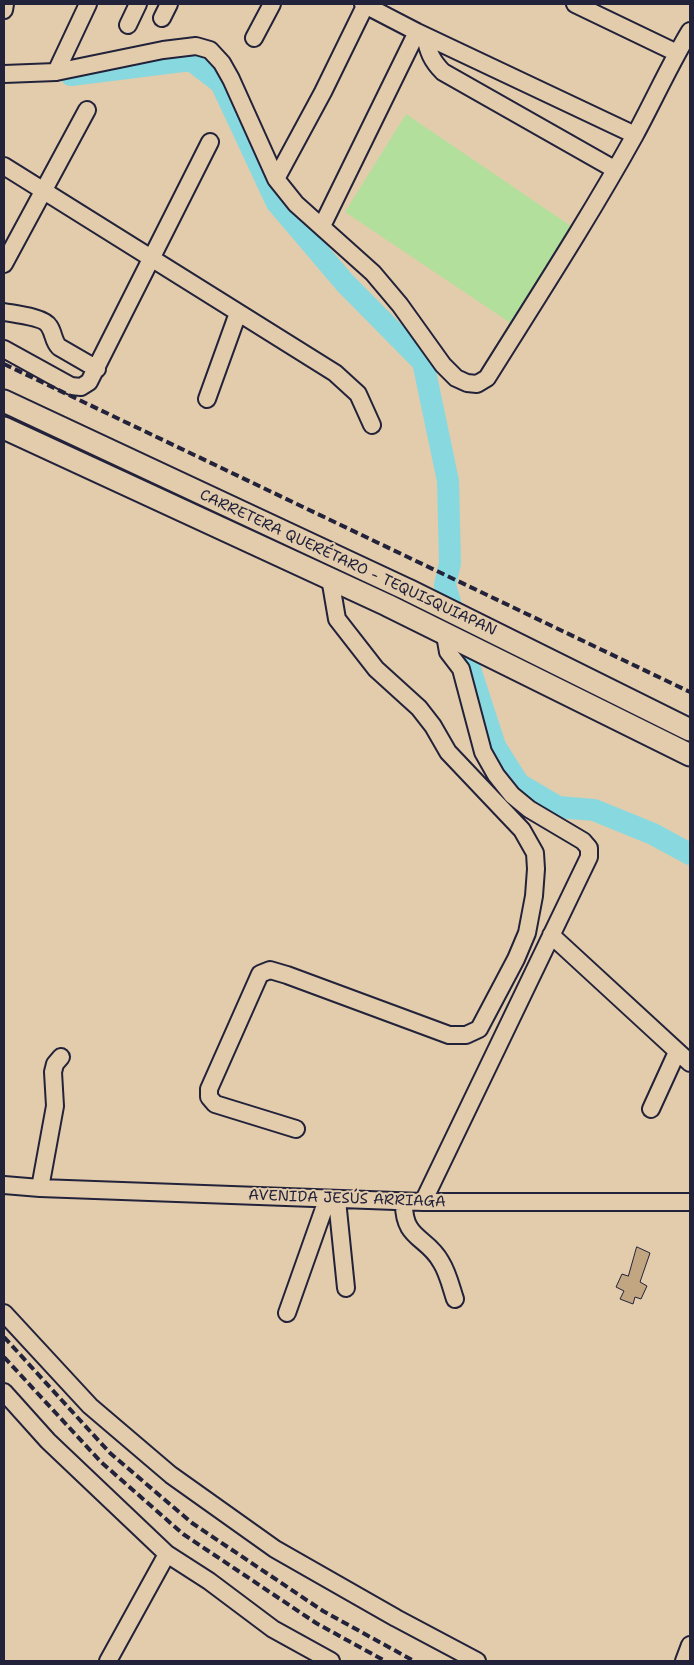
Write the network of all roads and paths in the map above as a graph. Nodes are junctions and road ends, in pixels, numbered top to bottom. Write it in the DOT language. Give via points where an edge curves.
graph roads {
  1 [pos="88,4"];
  2 [pos="138,4"];
  3 [pos="272,4"];
  4 [pos="365,4"];
  5 [pos="575,4"];
  6 [pos="128,25"];
  7 [pos="690,30"];
  8 [pos="421,34"];
  9 [pos="254,38"];
  10 [pos="677,53"];
  11 [pos="56,72"];
  12 [pos="4,74"];
  13 [pos="87,110"];
  14 [pos="635,135"];
  15 [pos="210,142"];
  16 [pos="4,166"];
  17 [pos="614,170"];
  18 [pos="276,179"];
  19 [pos="43,191"];
  20 [pos="322,226"];
  21 [pos="151,257"];
  22 [pos="4,264"];
  23 [pos="4,312"];
  24 [pos="238,314"];
  25 [pos="4,350"];
  26 [pos="97,369"];
  27 [pos="207,398"];
  28 [pos="4,401"];
  29 [pos="372,425"];
  30 [pos="4,428"];
  31 [pos="330,578"];
  32 [pos="447,636"];
  33 [pos="690,730"];
  34 [pos="690,754"];
  35 [pos="551,935"];
  36 [pos="61,1057"];
  37 [pos="684,1058"];
  38 [pos="651,1109"];
  39 [pos="296,1129"];
  40 [pos="4,1185"];
  41 [pos="40,1188"];
  42 [pos="332,1200"];
  43 [pos="404,1202"];
  44 [pos="423,1202"];
  45 [pos="690,1202"];
  46 [pos="346,1288"];
  47 [pos="455,1299"];
  48 [pos="4,1313"];
  49 [pos="286,1313"];
  50 [pos="4,1392"];
  51 [pos="168,1554"];
  52 [pos="690,1645"];
  53 [pos="108,1661"];
  54 [pos="331,1661"];
  55 [pos="477,1661"];
  56 [pos="684,1661"];
  1 -- 11 [label="street"];
  2 -- 6 [label="street"];
  3 -- 9 [label="street"];
  4 -- 8 [label="street"];
  4 -- 18 [label="street"];
  5 -- 10 [label="street"];
  7 -- 10 [label="street"];
  8 -- 14 [label="street"];
  8 -- 17 [label="street" via="434,63 443,72"];
  8 -- 20 [label="street"];
  10 -- 14 [label="street"];
  11 -- 12 [label="street"];
  11 -- 18 [label="street" via="163,50 196,46 210,50 231,79"];
  13 -- 19 [label="street"];
  14 -- 17 [label="street"];
  15 -- 21 [label="street"];
  16 -- 19 [label="street"];
  17 -- 20 [label="street" via="486,378 477,384 467,384 456,378 443,365 373,273"];
  18 -- 20 [label="street" via="296,204"];
  19 -- 21 [label="street"];
  19 -- 22 [label="street"];
  21 -- 24 [label="street"];
  21 -- 26 [label="street"];
  23 -- 26 [label="street" via="43,320 49,325 59,347"];
  24 -- 27 [label="street"];
  24 -- 29 [label="street" via="336,373 358,394"];
  25 -- 26 [label="street" via="70,386 81,387 89,382"];
  28 -- 33 [label="main road, CARRETERA QUERÉTARO - TEQUISQUIAPAN" via="499,635"];
  30 -- 31 [label="main road, CARRETERA QUERÉTARO - TEQUISQUIAPAN"];
  31 -- 32 [label="main road, CARRETERA QUERÉTARO - TEQUISQUIAPAN"];
  31 -- 39 [label="street" via="337,619 376,668 419,708 448,752 522,830 536,853 536,868 527,933 479,1028 466,1035 449,1035 287,975 270,970 260,974 209,1089 209,1097 215,1104"];
  32 -- 34 [label="main road, CARRETERA QUERÉTARO - TEQUISQUIAPAN"];
  32 -- 35 [label="street" via="448,652 461,669 483,752 496,775 529,810 583,841 589,848 589,857"];
  35 -- 37 [label="street"];
  35 -- 44 [label="street"];
  36 -- 41 [label="street" via="53,1072 55,1106"];
  37 -- 38 [label="street"];
  40 -- 41 [label="street, AVENIDA JESÚS ARRIAGA"];
  41 -- 42 [label="street, AVENIDA JESÚS ARRIAGA"];
  42 -- 43 [label="street, AVENIDA JESÚS ARRIAGA"];
  42 -- 46 [label="street"];
  42 -- 49 [label="street"];
  43 -- 44 [label="street, AVENIDA JESÚS ARRIAGA"];
  43 -- 47 [label="street" via="407,1226 442,1263"];
  44 -- 45 [label="street, AVENIDA JESÚS ARRIAGA"];
  48 -- 55 [label="street" via="90,1406 172,1475 275,1550"];
  50 -- 51 [label="street" via="48,1441"];
  51 -- 53 [label="street"];
  51 -- 54 [label="street" via="273,1629"];
  52 -- 56 [label="street"];
}
